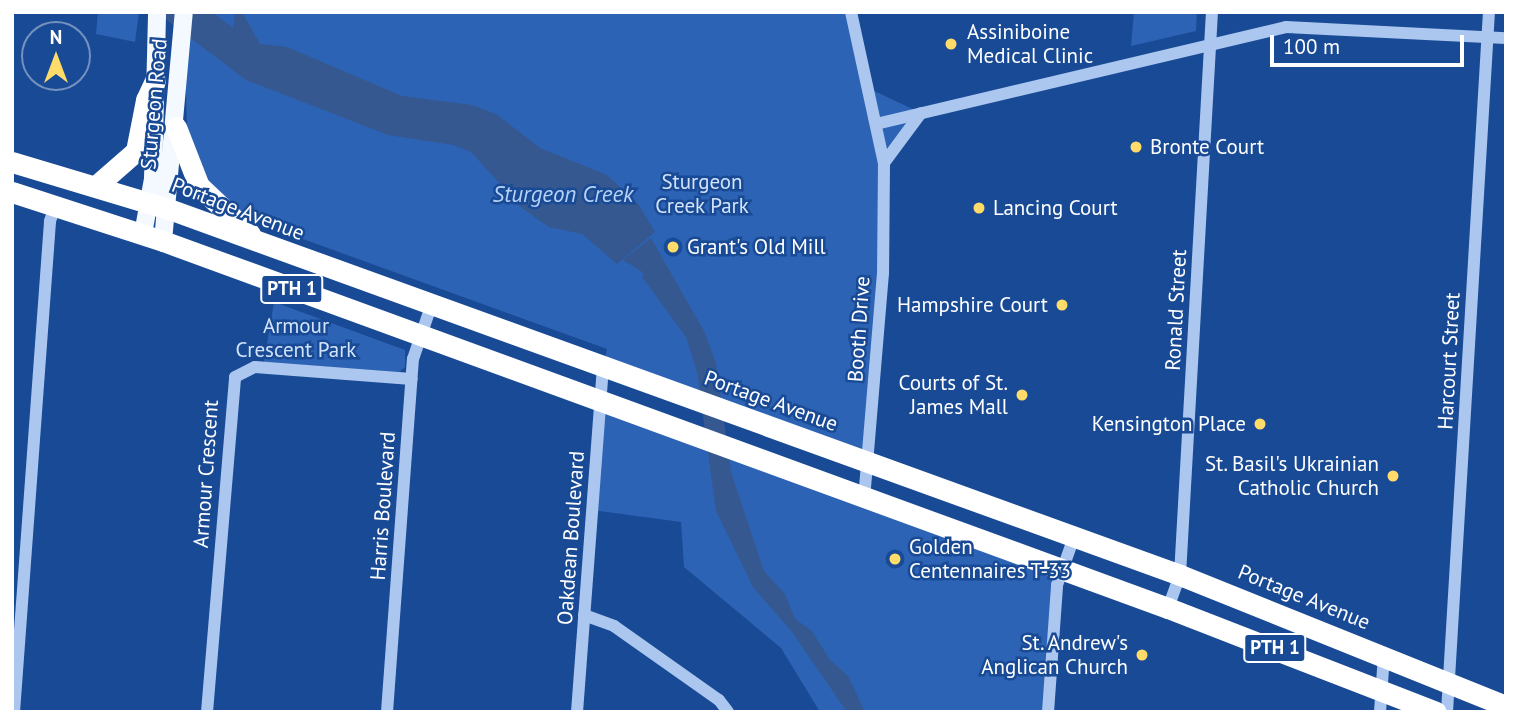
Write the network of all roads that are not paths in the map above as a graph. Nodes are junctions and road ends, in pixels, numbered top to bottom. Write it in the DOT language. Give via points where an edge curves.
graph roads {
  1 [pos="158,12"];
  2 [pos="184,12"];
  3 [pos="851,12"];
  4 [pos="1212,12"];
  5 [pos="1489,12"];
  6 [pos="1487,37"];
  7 [pos="1506,38"];
  8 [pos="1210,45"];
  9 [pos="155,71"];
  10 [pos="921,113"];
  11 [pos="876,124"];
  12 [pos="176,127"];
  13 [pos="12,162"];
  14 [pos="884,163"];
  15 [pos="96,186"];
  16 [pos="12,192"];
  17 [pos="55,204"];
  18 [pos="159,206"];
  19 [pos="153,238"];
  20 [pos="262,245"];
  21 [pos="431,306"];
  22 [pos="421,336"];
  23 [pos="603,367"];
  24 [pos="412,379"];
  25 [pos="601,402"];
  26 [pos="868,463"];
  27 [pos="864,497"];
  28 [pos="1074,537"];
  29 [pos="1063,570"];
  30 [pos="1180,575"];
  31 [pos="1168,608"];
  32 [pos="584,615"];
  33 [pos="1384,655"];
  34 [pos="1449,682"];
  35 [pos="1381,689"];
  36 [pos="1506,706"];
  37 [pos="14,712"];
  38 [pos="207,712"];
  39 [pos="387,712"];
  40 [pos="577,712"];
  41 [pos="728,712"];
  42 [pos="1048,712"];
  43 [pos="1380,712"];
  44 [pos="1436,712"];
  45 [pos="1447,712"];
  1 -- 9 [label="main road, Sturgeon Road"];
  2 -- 12 [label="main road, Sturgeon Road"];
  3 -- 11 [label="street, Booth Drive"];
  4 -- 8 [label="street, Ronald Street"];
  5 -- 6 [label="street, Harcourt Street"];
  6 -- 7 [label="street"];
  6 -- 8 [label="street" via="1286,27"];
  6 -- 34 [label="street, Harcourt Street"];
  8 -- 10 [label="street"];
  8 -- 30 [label="street, Ronald Street"];
  9 -- 15 [label="highway" via="136,151"];
  9 -- 18 [label="main road, Sturgeon Road"];
  10 -- 11 [label="street"];
  10 -- 14 [label="street"];
  11 -- 14 [label="street, Booth Drive"];
  12 -- 18 [label="main road, Sturgeon Road"];
  12 -- 20 [label="highway" via="199,186"];
  13 -- 15 [label="highway, Portage Avenue / PTH 1"];
  14 -- 26 [label="street, Booth Drive" via="883,272"];
  15 -- 18 [label="highway, Portage Avenue / PTH 1"];
  16 -- 17 [label="highway, PTH 1"];
  17 -- 19 [label="highway, PTH 1"];
  17 -- 37 [label="street" via="50,221"];
  18 -- 19 [label="main road, Sturgeon Road"];
  18 -- 20 [label="highway, Portage Avenue / PTH 1"];
  19 -- 22 [label="highway, PTH 1"];
  20 -- 21 [label="highway, Portage Avenue / PTH 1"];
  21 -- 22 [label="street, Harris Boulevard"];
  21 -- 23 [label="highway, Portage Avenue / PTH 1"];
  22 -- 24 [label="street, Harris Boulevard"];
  22 -- 25 [label="highway, PTH 1"];
  23 -- 25 [label="street, Oakdean Boulevard"];
  23 -- 26 [label="highway, Portage Avenue / PTH 1"];
  24 -- 38 [label="street, Armour Crescent" via="255,367 235,377"];
  24 -- 39 [label="street, Harris Boulevard"];
  25 -- 27 [label="highway, PTH 1"];
  25 -- 32 [label="street, Oakdean Boulevard"];
  26 -- 27 [label="street, Booth Drive"];
  26 -- 28 [label="highway, Portage Avenue / PTH 1"];
  27 -- 29 [label="highway, PTH 1"];
  28 -- 29 [label="street"];
  28 -- 30 [label="highway, Portage Avenue / PTH 1"];
  29 -- 31 [label="highway, PTH 1"];
  29 -- 42 [label="street" via="1057,585"];
  30 -- 31 [label="street, Ronald Street"];
  30 -- 33 [label="highway, Portage Avenue / PTH 1"];
  31 -- 35 [label="highway, PTH 1"];
  32 -- 40 [label="street, Oakdean Boulevard"];
  32 -- 41 [label="street" via="614,626 719,700"];
  33 -- 34 [label="highway, Portage Avenue / PTH 1"];
  33 -- 35 [label="street"];
  34 -- 36 [label="highway, Portage Avenue / PTH 1"];
  34 -- 45 [label="street, Harcourt Street"];
  35 -- 43 [label="street"];
  35 -- 44 [label="highway, PTH 1"];
}
